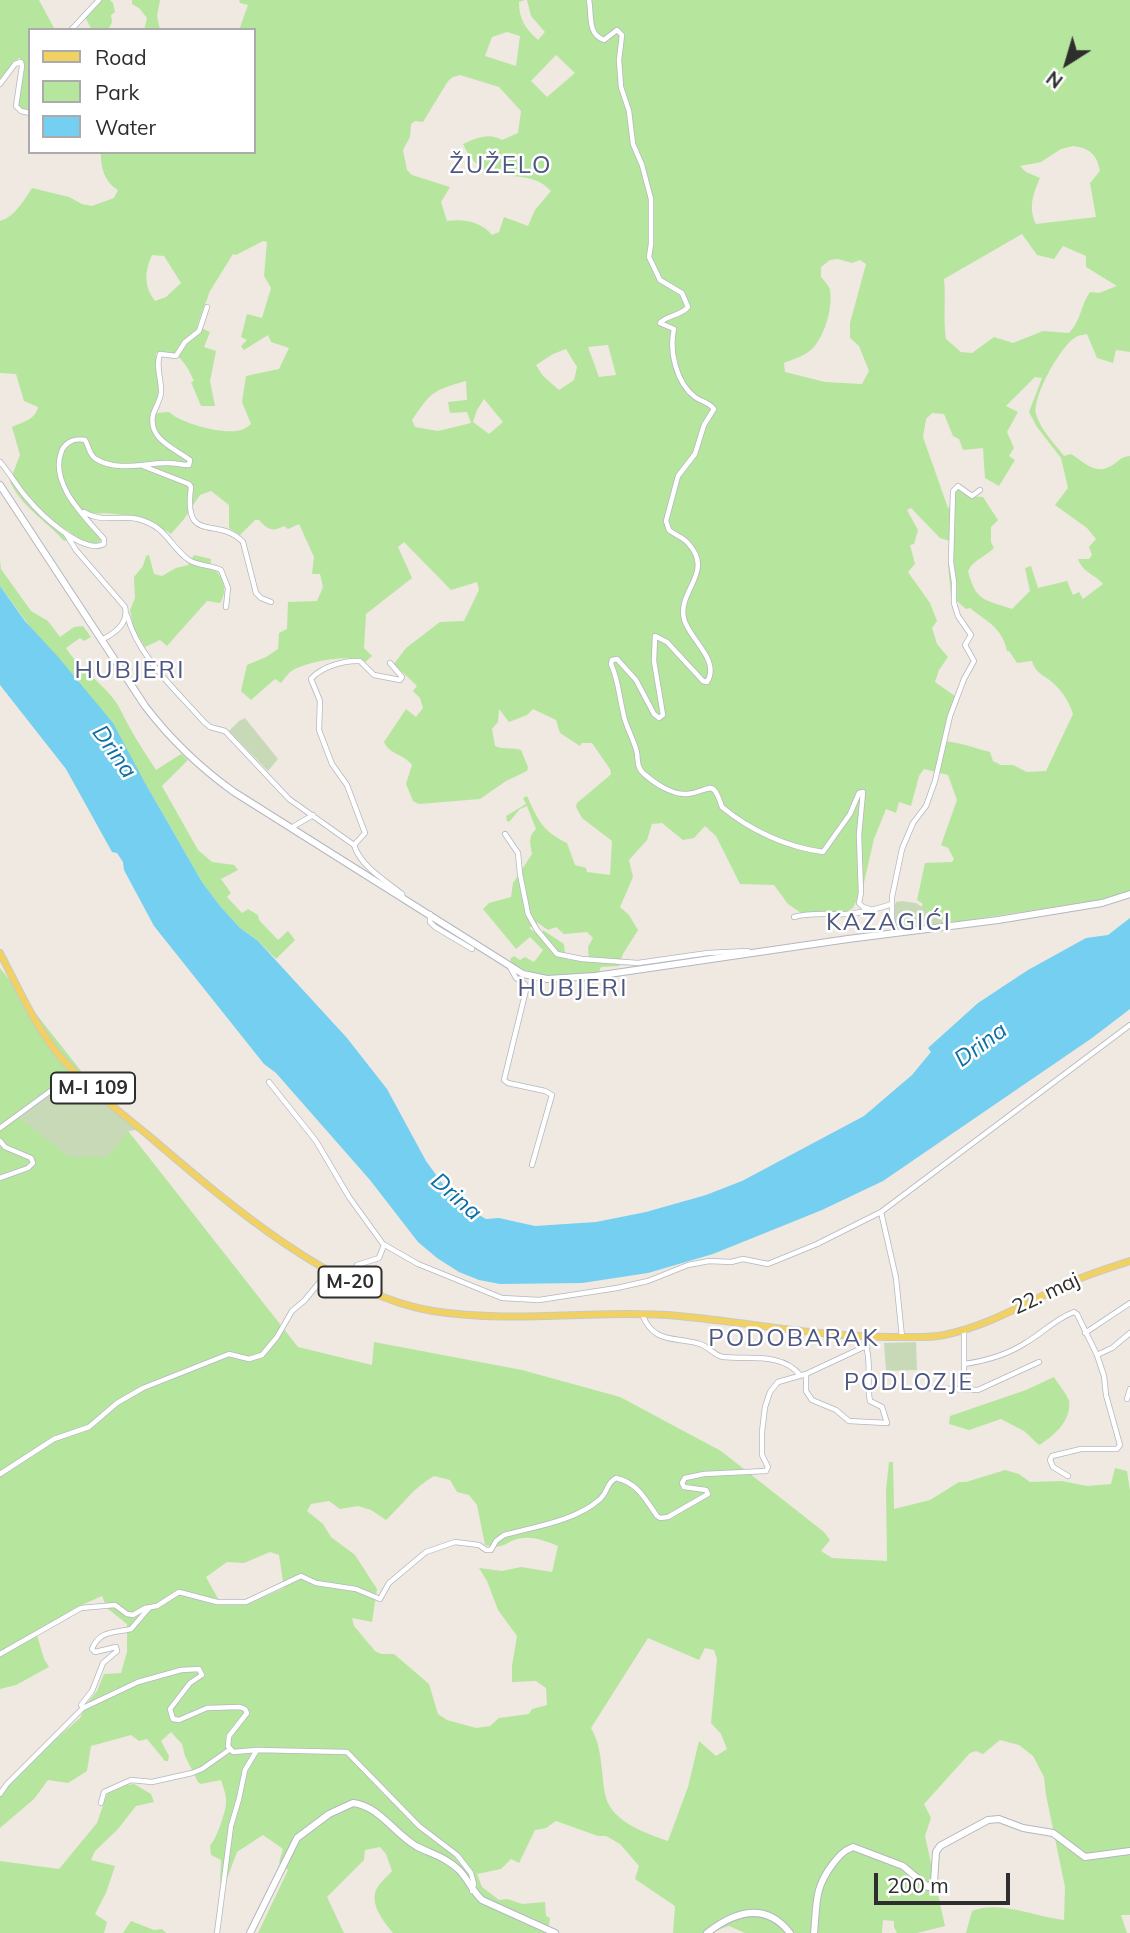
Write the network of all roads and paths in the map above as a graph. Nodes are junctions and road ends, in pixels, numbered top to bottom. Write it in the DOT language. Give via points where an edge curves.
graph roads {
  1 [pos="99,0"];
  2 [pos="589,0"];
  3 [pos="73,28"];
  4 [pos="0,84"];
  5 [pos="28,113"];
  6 [pos="207,307"];
  7 [pos="0,462"];
  8 [pos="142,466"];
  9 [pos="0,485"];
  10 [pos="980,490"];
  11 [pos="81,511"];
  12 [pos="65,533"];
  13 [pos="271,602"];
  14 [pos="226,607"];
  15 [pos="127,615"];
  16 [pos="101,640"];
  17 [pos="390,663"];
  18 [pos="313,815"];
  19 [pos="291,828"];
  20 [pos="505,834"];
  21 [pos="354,845"];
  22 [pos="1130,894"];
  23 [pos="403,898"];
  24 [pos="892,904"];
  25 [pos="872,910"];
  26 [pos="430,913"];
  27 [pos="794,917"];
  28 [pos="895,933"];
  29 [pos="472,949"];
  30 [pos="759,952"];
  31 [pos="0,953"];
  32 [pos="509,966"];
  33 [pos="1130,1025"];
  34 [pos="74,1071"];
  35 [pos="270,1082"];
  36 [pos="0,1128"];
  37 [pos="0,1141"];
  38 [pos="532,1165"];
  39 [pos="0,1178"];
  40 [pos="219,1194"];
  41 [pos="881,1212"];
  42 [pos="384,1245"];
  43 [pos="1130,1261"];
  44 [pos="329,1271"];
  45 [pos="350,1282"];
  46 [pos="1130,1303"];
  47 [pos="642,1314"];
  48 [pos="964,1330"];
  49 [pos="1085,1333"];
  50 [pos="1130,1333"];
  51 [pos="902,1337"];
  52 [pos="870,1338"];
  53 [pos="866,1346"];
  54 [pos="1097,1355"];
  55 [pos="1039,1362"];
  56 [pos="964,1364"];
  57 [pos="803,1375"];
  58 [pos="925,1388"];
  59 [pos="1130,1389"];
  60 [pos="964,1390"];
  61 [pos="1127,1399"];
  62 [pos="0,1474"];
  63 [pos="1068,1476"];
  64 [pos="149,1608"];
  65 [pos="0,1654"];
  66 [pos="83,1709"];
  67 [pos="229,1750"];
  68 [pos="257,1750"];
  69 [pos="0,1794"];
  70 [pos="101,1803"];
  71 [pos="1130,1851"];
  72 [pos="472,1891"];
  73 [pos="217,1933"];
  74 [pos="250,1933"];
  75 [pos="555,1933"];
  76 [pos="707,1933"];
  77 [pos="790,1933"];
  78 [pos="814,1933"];
  1 -- 3 [label="street"];
  2 -- 25 [label="street" via="596,37 604,40 617,30 622,35 621,87 651,200 651,266 660,280 682,293 688,303 684,311 661,324 674,329 671,340 679,377 690,392 714,409 695,454 678,476 666,521 698,561 683,614 690,634 710,662 710,676 708,682 703,681 667,642 655,636 654,661 663,715 659,718 636,680 617,659 612,660 638,764 657,784 677,793 714,789 722,807 755,830 789,845 823,852 863,792 859,903"];
  4 -- 5 [label="street" via="21,62 16,106"];
  6 -- 8 [label="street" via="199,331 176,356 163,353 158,361 161,393 153,428 160,440 190,463"];
  7 -- 12 [label="street" via="29,501"];
  8 -- 11 [label="street" via="95,458 85,440 65,445 60,457 63,485"];
  8 -- 13 [label="street" via="189,484 188,509 195,521 243,542 256,593"];
  9 -- 16 [label="street"];
  10 -- 24 [label="street" via="972,496 958,486 953,491 954,603 971,635 965,645 974,661 950,716 926,806 902,849"];
  11 -- 12 [label="street" via="104,539 103,544 82,544"];
  11 -- 14 [label="street" via="100,519 138,519 162,530 174,548 193,562 221,570 228,588"];
  12 -- 15 [label="street"];
  15 -- 16 [label="street" via="119,628"];
  15 -- 18 [label="street" via="141,648 204,722 225,731 289,799"];
  16 -- 19 [label="street" via="180,748 218,781"];
  17 -- 21 [label="street" via="400,680 373,675 360,661 317,673 311,679 320,701 318,730 347,785 365,833"];
  18 -- 19 [label="street"];
  18 -- 21 [label="street"];
  19 -- 23 [label="street"];
  20 -- 30 [label="street" via="518,853 528,914 557,954 638,963 718,952"];
  21 -- 23 [label="street" via="363,862"];
  22 -- 28 [label="street" via="1102,904"];
  23 -- 26 [label="street"];
  24 -- 25 [label="street"];
  24 -- 28 [label="street"];
  25 -- 27 [label="street"];
  26 -- 29 [label="street" via="435,927"];
  26 -- 32 [label="street"];
  28 -- 30 [label="street"];
  30 -- 32 [label="street" via="547,979"];
  31 -- 34 [label="main road, M-I 109" via="39,1026"];
  32 -- 38 [label="street" via="525,984 526,994 504,1080 552,1095"];
  33 -- 41 [label="street"];
  34 -- 36 [label="street"];
  34 -- 40 [label="main road, M-I 109"];
  35 -- 42 [label="street" via="316,1141"];
  37 -- 39 [label="street" via="33,1163"];
  40 -- 44 [label="main road, M-20"];
  41 -- 42 [label="street" via="768,1264 743,1259 709,1261 617,1288 539,1300 502,1298"];
  41 -- 51 [label="street" via="897,1278"];
  42 -- 45 [label="street" via="379,1258 357,1265"];
  43 -- 48 [label="main road, 22. maj / M-20" via="1092,1273"];
  44 -- 45 [label="main road, M-20"];
  44 -- 62 [label="street" via="292,1311 262,1355 249,1359 229,1354 143,1388 89,1427 54,1439"];
  45 -- 47 [label="main road, 22. maj / M-20" via="418,1308 455,1313"];
  46 -- 49 [label="street"];
  47 -- 52 [label="main road, 22. maj / M-20"];
  47 -- 57 [label="street" via="645,1323 665,1339 698,1343 721,1357 759,1357"];
  48 -- 51 [label="main road, 22. maj / M-20"];
  48 -- 56 [label="street"];
  49 -- 54 [label="street, 22. maj"];
  49 -- 56 [label="street, 22. maj" via="1074,1312 1026,1343"];
  50 -- 54 [label="street"];
  51 -- 52 [label="main road, 22. maj / M-20"];
  52 -- 53 [label="street"];
  53 -- 57 [label="street"];
  53 -- 57 [label="street" via="870,1401 882,1407 887,1423 854,1422 812,1400"];
  54 -- 63 [label="street, 22. maj" via="1120,1445 1052,1456 1053,1467"];
  55 -- 60 [label="street" via="991,1386"];
  56 -- 60 [label="street"];
  57 -- 64 [label="street" via="778,1382 770,1392 764,1415 765,1471 685,1478 684,1488 708,1494 664,1518 657,1516 635,1487 616,1478 588,1507 504,1535 491,1550 455,1542 426,1552 389,1583 380,1599 301,1576 246,1601 209,1601 179,1592"];
  58 -- 60 [label="street"];
  59 -- 61 [label="street"];
  64 -- 65 [label="street" via="131,1615 115,1605 81,1608"];
  64 -- 66 [label="street" via="131,1629 109,1632 95,1641 95,1652 116,1647 117,1651 103,1663"];
  66 -- 67 [label="street" via="138,1682 199,1670 202,1675 172,1706 170,1716 179,1720 207,1709 245,1709 246,1716 229,1736"];
  66 -- 69 [label="street"];
  67 -- 68 [label="street"];
  67 -- 70 [label="street" via="192,1773 152,1782 131,1780 104,1792"];
  68 -- 72 [label="street" via="347,1752 419,1826 457,1855 471,1874"];
  68 -- 73 [label="street" via="243,1774 230,1826"];
  71 -- 78 [label="street" via="1085,1857 1054,1833 988,1820 940,1846 934,1882 928,1887 894,1861 853,1847 841,1853 821,1880"];
  72 -- 74 [label="street" via="446,1859 415,1845 370,1809 353,1803 329,1814 297,1839"];
  72 -- 75 [label="street" via="486,1903"];
  76 -- 77 [label="street" via="745,1913 771,1917"];
}
